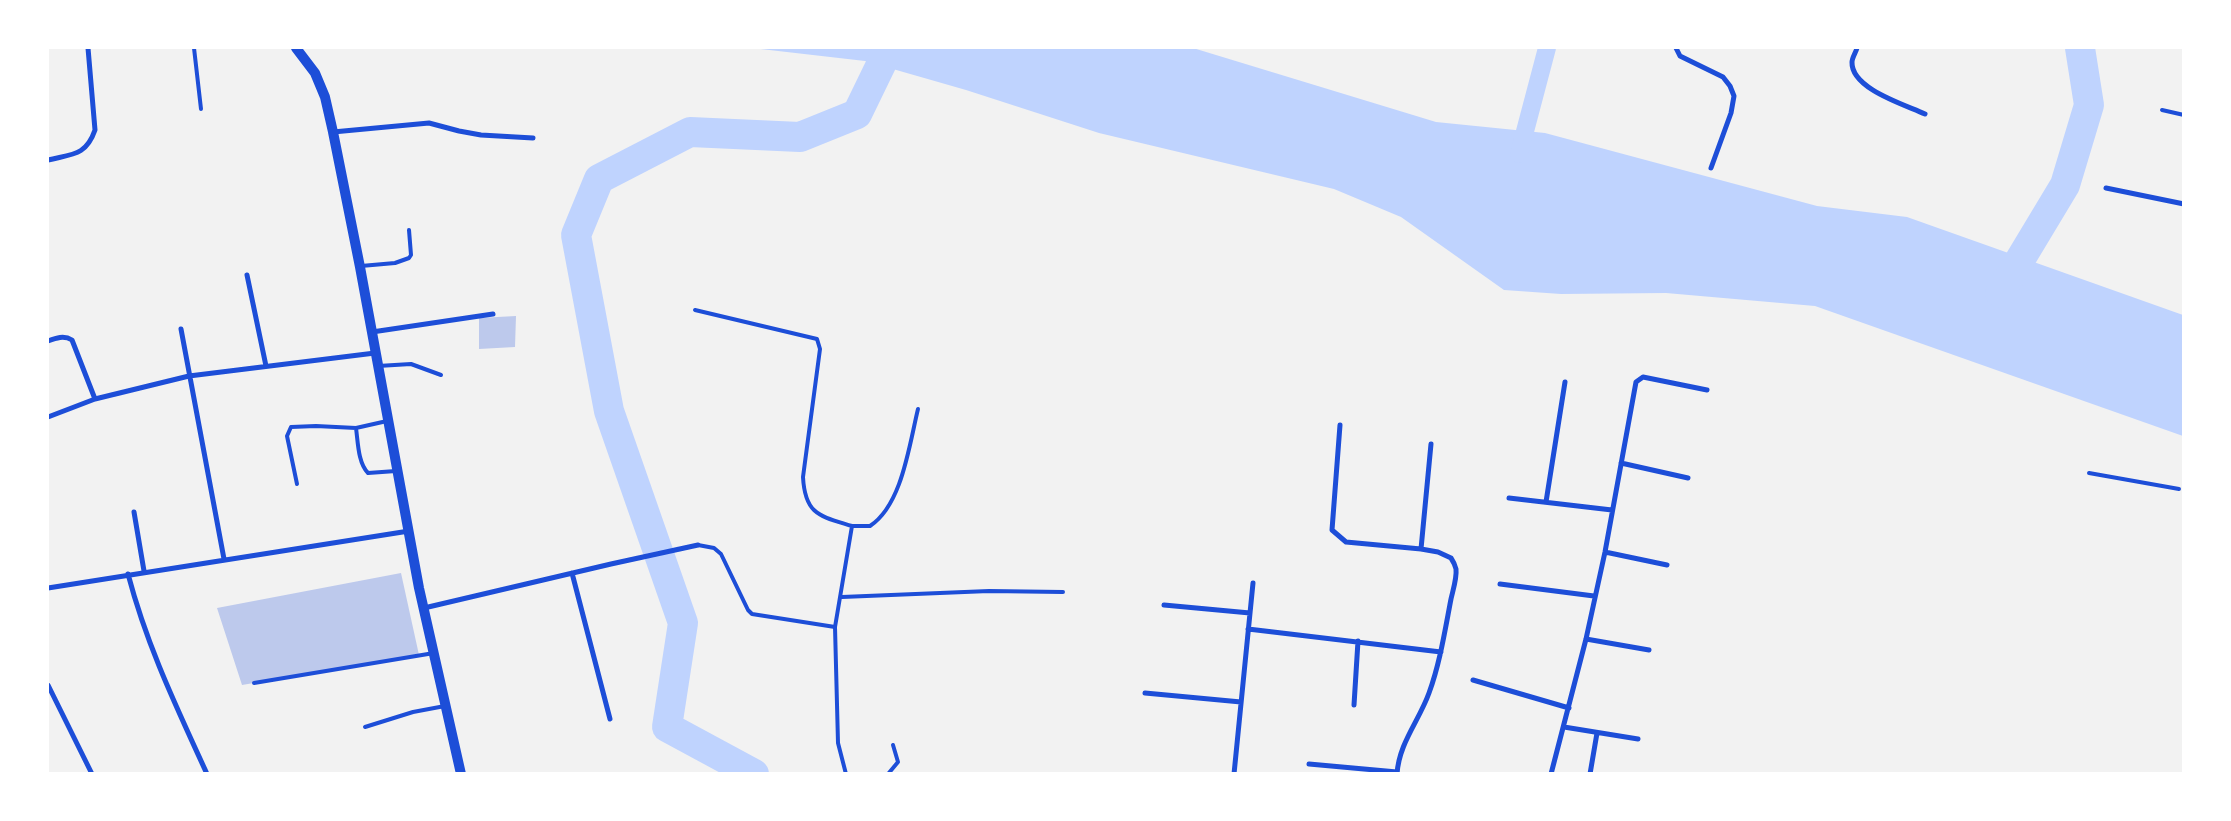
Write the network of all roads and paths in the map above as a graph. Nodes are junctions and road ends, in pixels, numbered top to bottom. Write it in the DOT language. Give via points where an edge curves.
graph roads {
  1 [pos="88,48"];
  2 [pos="194,48"];
  3 [pos="296,48"];
  4 [pos="1676,48"];
  5 [pos="1857,48"];
  6 [pos="201,109"];
  7 [pos="2162,110"];
  8 [pos="1926,114"];
  9 [pos="2184,115"];
  10 [pos="333,132"];
  11 [pos="533,138"];
  12 [pos="48,160"];
  13 [pos="1711,168"];
  14 [pos="2106,188"];
  15 [pos="2184,204"];
  16 [pos="409,230"];
  17 [pos="360,267"];
  18 [pos="247,275"];
  19 [pos="695,310"];
  20 [pos="493,314"];
  21 [pos="181,329"];
  22 [pos="372,332"];
  23 [pos="48,341"];
  24 [pos="375,353"];
  25 [pos="266,366"];
  26 [pos="377,366"];
  27 [pos="441,375"];
  28 [pos="189,376"];
  29 [pos="1564,382"];
  30 [pos="1706,390"];
  31 [pos="95,399"];
  32 [pos="918,409"];
  33 [pos="48,417"];
  34 [pos="387,421"];
  35 [pos="1340,425"];
  36 [pos="356,428"];
  37 [pos="1431,444"];
  38 [pos="1621,463"];
  39 [pos="396,470"];
  40 [pos="2089,473"];
  41 [pos="1688,478"];
  42 [pos="297,484"];
  43 [pos="2179,489"];
  44 [pos="1510,498"];
  45 [pos="1546,502"];
  46 [pos="1612,510"];
  47 [pos="134,512"];
  48 [pos="852,526"];
  49 [pos="409,531"];
  50 [pos="698,545"];
  51 [pos="1421,549"];
  52 [pos="1605,552"];
  53 [pos="224,559"];
  54 [pos="1667,565"];
  55 [pos="144,571"];
  56 [pos="572,573"];
  57 [pos="128,574"];
  58 [pos="1253,583"];
  59 [pos="1500,584"];
  60 [pos="48,588"];
  61 [pos="1063,592"];
  62 [pos="1594,596"];
  63 [pos="842,597"];
  64 [pos="1164,605"];
  65 [pos="424,608"];
  66 [pos="1250,613"];
  67 [pos="835,627"];
  68 [pos="1248,629"];
  69 [pos="1586,639"];
  70 [pos="1358,641"];
  71 [pos="1649,650"];
  72 [pos="434,652"];
  73 [pos="1441,652"];
  74 [pos="1473,680"];
  75 [pos="254,683"];
  76 [pos="48,685"];
  77 [pos="1145,693"];
  78 [pos="1241,702"];
  79 [pos="1354,705"];
  80 [pos="447,706"];
  81 [pos="1569,708"];
  82 [pos="610,719"];
  83 [pos="365,727"];
  84 [pos="1564,727"];
  85 [pos="1597,732"];
  86 [pos="1638,739"];
  87 [pos="893,745"];
  88 [pos="1309,764"];
  89 [pos="1397,773"];
  90 [pos="92,774"];
  91 [pos="206,774"];
  92 [pos="461,774"];
  93 [pos="846,774"];
  94 [pos="888,774"];
  95 [pos="1234,774"];
  96 [pos="1551,774"];
  97 [pos="1590,774"];
  1 -- 12 [label="street" via="96,130 84,150"];
  2 -- 6 [label="lane"];
  3 -- 10 [label="main road" via="315,72"];
  4 -- 13 [label="street" via="1680,56 1723,77 1734,96 1731,114"];
  5 -- 8 [label="street" via="1852,62 1855,74 1862,82 1872,90"];
  7 -- 9 [label="lane"];
  10 -- 11 [label="street" via="430,123 481,135"];
  10 -- 17 [label="main road"];
  14 -- 15 [label="street"];
  16 -- 17 [label="lane" via="409,258"];
  17 -- 22 [label="main road"];
  18 -- 25 [label="street"];
  19 -- 48 [label="lane" via="817,339 820,349 803,477 804,493 812,508 822,517"];
  20 -- 22 [label="street"];
  21 -- 28 [label="street"];
  22 -- 24 [label="main road"];
  23 -- 31 [label="street" via="61,337 72,340"];
  24 -- 25 [label="street"];
  24 -- 26 [label="main road"];
  25 -- 28 [label="street"];
  26 -- 27 [label="lane" via="411,364"];
  26 -- 34 [label="main road"];
  28 -- 31 [label="street"];
  28 -- 53 [label="street"];
  29 -- 45 [label="street"];
  30 -- 38 [label="street" via="1643,377 1636,382"];
  31 -- 33 [label="street"];
  32 -- 48 [label="lane" via="896,495 887,512 870,526"];
  34 -- 36 [label="lane"];
  34 -- 39 [label="main road"];
  35 -- 51 [label="street" via="1332,530 1346,542"];
  36 -- 39 [label="lane" via="364,469 368,473"];
  36 -- 42 [label="lane" via="291,427 288,436"];
  37 -- 51 [label="street"];
  38 -- 41 [label="street"];
  38 -- 46 [label="street"];
  39 -- 49 [label="main road"];
  40 -- 43 [label="lane"];
  44 -- 45 [label="street"];
  45 -- 46 [label="street"];
  46 -- 52 [label="street"];
  47 -- 55 [label="street"];
  48 -- 63 [label="lane"];
  49 -- 53 [label="street"];
  49 -- 65 [label="main road"];
  50 -- 56 [label="street"];
  50 -- 67 [label="lane" via="714,548 721,554 752,614"];
  51 -- 73 [label="street" via="1452,558 1456,568"];
  52 -- 54 [label="street"];
  52 -- 62 [label="street"];
  53 -- 55 [label="street"];
  55 -- 57 [label="street"];
  56 -- 65 [label="street"];
  56 -- 82 [label="street"];
  57 -- 60 [label="street"];
  57 -- 91 [label="street" via="156,662"];
  58 -- 66 [label="street"];
  59 -- 62 [label="street"];
  61 -- 63 [label="lane" via="989,591"];
  62 -- 69 [label="street"];
  63 -- 67 [label="lane"];
  64 -- 66 [label="street"];
  65 -- 72 [label="main road"];
  66 -- 68 [label="street"];
  67 -- 93 [label="lane" via="838,743"];
  68 -- 70 [label="street"];
  68 -- 78 [label="street"];
  69 -- 71 [label="street"];
  69 -- 81 [label="street"];
  70 -- 73 [label="street"];
  70 -- 79 [label="street"];
  72 -- 75 [label="lane"];
  72 -- 80 [label="main road"];
  73 -- 89 [label="street" via="1416,724 1405,738 1398,757"];
  74 -- 81 [label="street"];
  76 -- 90 [label="street"];
  77 -- 78 [label="street"];
  78 -- 95 [label="street"];
  80 -- 83 [label="lane" via="413,712"];
  80 -- 92 [label="main road"];
  81 -- 84 [label="street"];
  84 -- 85 [label="street"];
  84 -- 96 [label="street"];
  85 -- 86 [label="street"];
  85 -- 97 [label="street"];
  87 -- 94 [label="lane" via="898,762"];
  88 -- 89 [label="street"];
}
